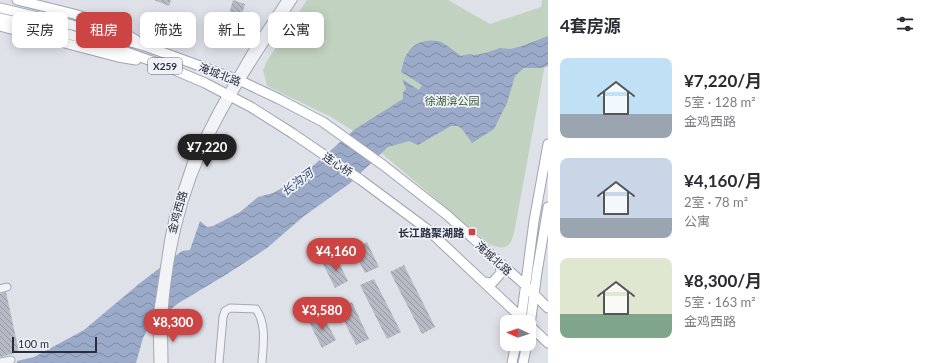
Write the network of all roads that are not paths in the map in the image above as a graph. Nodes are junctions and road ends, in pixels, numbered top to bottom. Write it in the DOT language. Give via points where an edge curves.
graph roads {
  1 [pos="17,0"];
  2 [pos="286,0"];
  3 [pos="293,0"];
  4 [pos="0,8"];
  5 [pos="0,18"];
  6 [pos="0,26"];
  7 [pos="140,42"];
  8 [pos="140,45"];
  9 [pos="151,48"];
  10 [pos="163,65"];
  11 [pos="238,80"];
  12 [pos="229,96"];
  13 [pos="548,144"];
  14 [pos="315,149"];
  15 [pos="548,207"];
  16 [pos="500,263"];
  17 [pos="484,282"];
  18 [pos="525,285"];
  19 [pos="534,294"];
  20 [pos="548,308"];
  21 [pos="517,315"];
  22 [pos="526,315"];
  23 [pos="528,315"];
  24 [pos="160,324"];
  25 [pos="536,333"];
  26 [pos="548,343"];
  27 [pos="515,351"];
  28 [pos="526,351"];
  29 [pos="11,360"];
  30 [pos="0,362"];
  31 [pos="158,363"];
  32 [pos="164,363"];
  33 [pos="218,363"];
  34 [pos="262,363"];
  35 [pos="512,363"];
  36 [pos="523,363"];
  1 -- 7 [label="main road" via="112,26"];
  2 -- 11 [label="street, 金鸡西路"];
  3 -- 11 [label="street, 金鸡西路"];
  4 -- 8 [label="main road, 淹城北路 / X259"];
  5 -- 10 [label="main road, 淹城北路 / X259" via="78,37"];
  6 -- 10 [label="main road" via="118,57"];
  9 -- 11 [label="main road, 淹城北路 / X259"];
  10 -- 12 [label="main road, 淹城北路 / X259"];
  11 -- 12 [label="street, 金鸡西路"];
  11 -- 16 [label="main road, 淹城北路 / X259" via="279,99 340,133 447,215"];
  12 -- 14 [label="main road, 淹城北路 / X259" via="292,132"];
  12 -- 24 [label="street, 金鸡西路" via="192,161 174,215"];
  13 -- 18 [label="main road"];
  14 -- 17 [label="main road, 连心桥 / X259" via="427,229"];
  15 -- 19 [label="main road"];
  16 -- 17 [label="main road" via="501,273 492,283"];
  16 -- 18 [label="main road, 淹城北路 / X259"];
  17 -- 21 [label="main road, X259"];
  18 -- 19 [label="main road, 淹城北路 / X259"];
  18 -- 22 [label="main road"];
  19 -- 20 [label="main road, 淹城北路 / X259"];
  19 -- 23 [label="main road"];
  24 -- 31 [label="street"];
  24 -- 32 [label="street"];
  25 -- 26 [label="main road, X259"];
  27 -- 35 [label="main road"];
  28 -- 36 [label="main road"];
  29 -- 30 [label="street"];
  33 -- 34 [label="street" via="223,317 225,311 230,308 256,310 261,316 264,329"];
}
